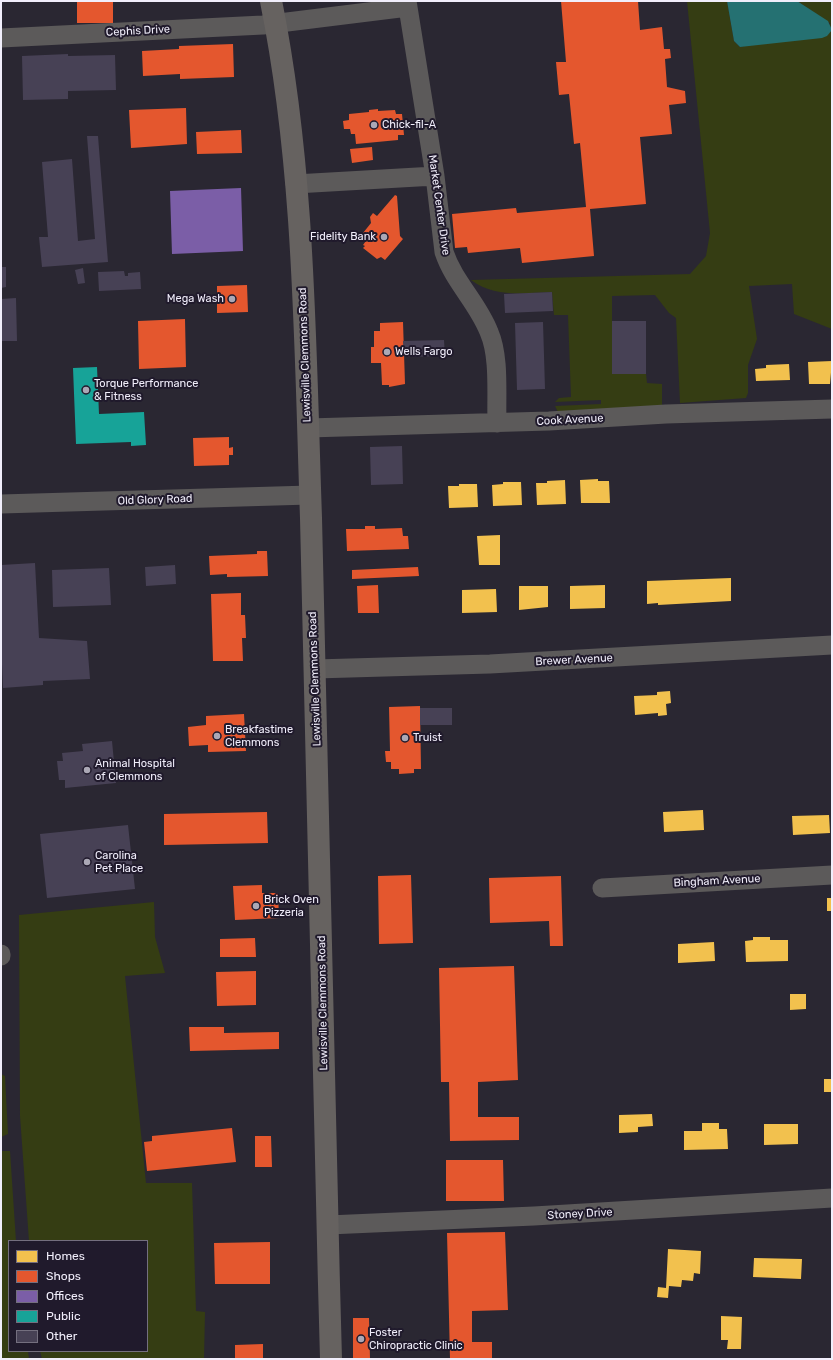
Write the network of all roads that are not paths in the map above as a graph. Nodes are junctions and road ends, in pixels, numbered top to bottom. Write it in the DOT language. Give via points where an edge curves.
graph roads {
  1 [pos="271,1"];
  2 [pos="408,4"];
  3 [pos="275,23"];
  4 [pos="1,38"];
  5 [pos="435,176"];
  6 [pos="295,184"];
  7 [pos="832,409"];
  8 [pos="497,423"];
  9 [pos="308,428"];
  10 [pos="310,495"];
  11 [pos="1,504"];
  12 [pos="832,645"];
  13 [pos="315,669"];
  14 [pos="832,875"];
  15 [pos="602,888"];
  16 [pos="832,1198"];
  17 [pos="328,1225"];
  18 [pos="331,1359"];
  1 -- 3 [label="main road, Lewisville Clemmons Road"];
  2 -- 3 [label="street, Cephis Drive"];
  2 -- 5 [label="street, Market Center Drive"];
  3 -- 4 [label="street, Cephis Drive"];
  3 -- 6 [label="main road, Lewisville Clemmons Road" via="285,84"];
  5 -- 6 [label="street"];
  5 -- 8 [label="street, Market Center Drive" via="444,252 448,264 484,321 492,340 495,353"];
  6 -- 9 [label="main road, Lewisville Clemmons Road"];
  7 -- 8 [label="street, Cook Avenue"];
  8 -- 9 [label="street, Cook Avenue"];
  9 -- 10 [label="main road, Lewisville Clemmons Road"];
  10 -- 11 [label="street, Old Glory Road"];
  10 -- 13 [label="main road, Lewisville Clemmons Road"];
  12 -- 13 [label="street, Brewer Avenue" via="490,664"];
  13 -- 17 [label="main road, Lewisville Clemmons Road"];
  14 -- 15 [label="street, Bingham Avenue"];
  16 -- 17 [label="street, Stoney Drive" via="563,1215"];
  17 -- 18 [label="main road, Lewisville Clemmons Road"];
}
